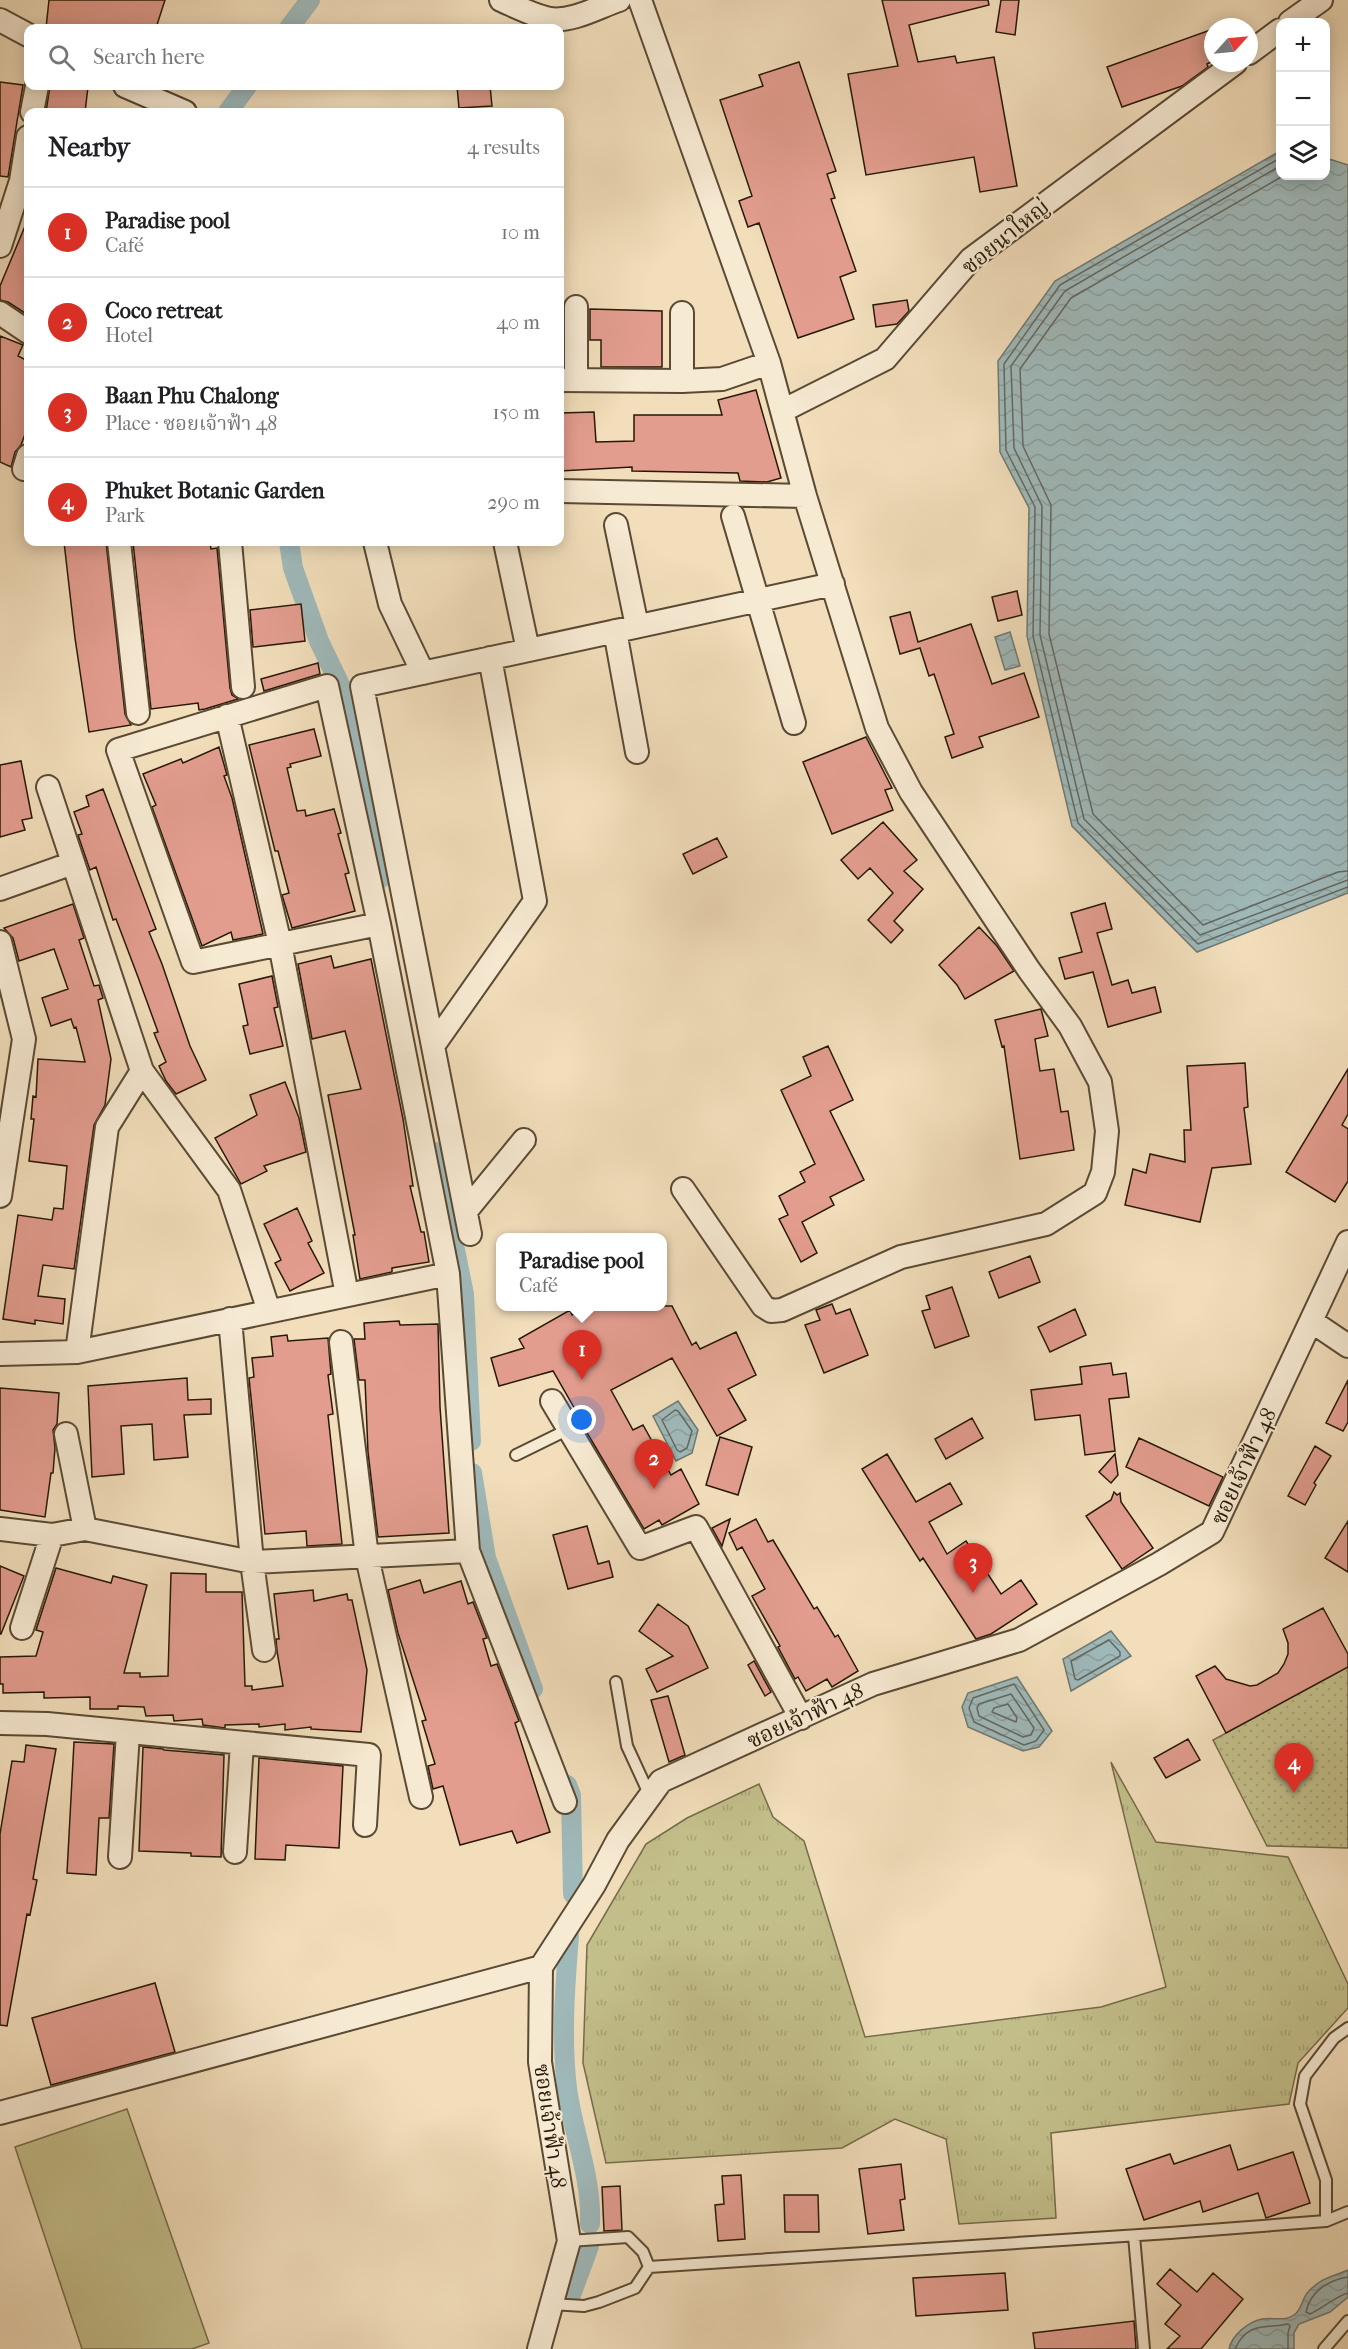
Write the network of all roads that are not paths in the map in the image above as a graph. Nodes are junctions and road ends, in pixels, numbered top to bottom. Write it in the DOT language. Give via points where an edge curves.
graph roads {
  1 [pos="501,0"];
  2 [pos="619,0"];
  3 [pos="640,0"];
  4 [pos="1321,0"];
  5 [pos="1296,18"];
  6 [pos="0,20"];
  7 [pos="24,33"];
  8 [pos="1276,34"];
  9 [pos="1258,47"];
  10 [pos="1223,72"];
  11 [pos="36,90"];
  12 [pos="130,96"];
  13 [pos="33,108"];
  14 [pos="171,108"];
  15 [pos="24,162"];
  16 [pos="0,246"];
  17 [pos="576,307"];
  18 [pos="0,313"];
  19 [pos="682,313"];
  20 [pos="24,329"];
  21 [pos="769,363"];
  22 [pos="568,380"];
  23 [pos="682,381"];
  24 [pos="782,411"];
  25 [pos="564,491"];
  26 [pos="805,496"];
  27 [pos="733,516"];
  28 [pos="616,525"];
  29 [pos="119,546"];
  30 [pos="230,546"];
  31 [pos="376,546"];
  32 [pos="506,546"];
  33 [pos="833,584"];
  34 [pos="759,600"];
  35 [pos="637,626"];
  36 [pos="615,631"];
  37 [pos="528,650"];
  38 [pos="490,658"];
  39 [pos="423,673"];
  40 [pos="243,687"];
  41 [pos="138,713"];
  42 [pos="227,716"];
  43 [pos="794,723"];
  44 [pos="637,752"];
  45 [pos="48,787"];
  46 [pos="73,863"];
  47 [pos="0,889"];
  48 [pos="379,924"];
  49 [pos="0,942"];
  50 [pos="280,944"];
  51 [pos="433,1046"];
  52 [pos="142,1071"];
  53 [pos="524,1140"];
  54 [pos="683,1189"];
  55 [pos="0,1196"];
  56 [pos="466,1211"];
  57 [pos="470,1234"];
  58 [pos="1348,1242"];
  59 [pos="448,1274"];
  60 [pos="347,1295"];
  61 [pos="269,1311"];
  62 [pos="230,1319"];
  63 [pos="1311,1321"];
  64 [pos="341,1342"];
  65 [pos="1348,1346"];
  66 [pos="77,1353"];
  67 [pos="0,1354"];
  68 [pos="552,1401"];
  69 [pos="569,1429"];
  70 [pos="66,1434"];
  71 [pos="516,1455"];
  72 [pos="0,1529"];
  73 [pos="85,1529"];
  74 [pos="52,1535"];
  75 [pos="468,1551"];
  76 [pos="366,1557"];
  77 [pos="252,1562"];
  78 [pos="22,1628"];
  79 [pos="264,1650"];
  80 [pos="616,1682"];
  81 [pos="801,1718"];
  82 [pos="1,1729"];
  83 [pos="128,1733"];
  84 [pos="242,1743"];
  85 [pos="650,1796"];
  86 [pos="421,1797"];
  87 [pos="565,1802"];
  88 [pos="365,1825"];
  89 [pos="235,1852"];
  90 [pos="120,1857"];
  91 [pos="541,1967"];
  92 [pos="1348,2028"];
  93 [pos="0,2113"];
  94 [pos="1348,2212"];
  95 [pos="1326,2221"];
  96 [pos="1134,2236"];
  97 [pos="569,2241"];
  98 [pos="649,2267"];
  99 [pos="550,2304"];
  100 [pos="1348,2321"];
  101 [pos="539,2349"];
  102 [pos="1144,2349"];
  103 [pos="1324,2349"];
  1 -- 2 [label="street" via="559,19"];
  3 -- 21 [label="street"];
  4 -- 5 [label="street"];
  6 -- 7 [label="street"];
  8 -- 9 [label="street"];
  10 -- 24 [label="street, ซอยนาใหญ่" via="970,259 885,359"];
  11 -- 13 [label="street"];
  12 -- 14 [label="street"];
  15 -- 16 [label="street"];
  17 -- 22 [label="street"];
  18 -- 20 [label="street"];
  19 -- 23 [label="street"];
  21 -- 23 [label="street" via="722,379"];
  21 -- 24 [label="street"];
  22 -- 23 [label="street"];
  24 -- 26 [label="street"];
  25 -- 26 [label="street"];
  26 -- 33 [label="street"];
  27 -- 34 [label="street"];
  28 -- 35 [label="street"];
  29 -- 41 [label="street"];
  30 -- 40 [label="street"];
  31 -- 39 [label="street" via="390,604"];
  32 -- 37 [label="street"];
  33 -- 34 [label="street"];
  33 -- 54 [label="street" via="877,728 911,792 1070,1026 1100,1082 1107,1131 1103,1172 1095,1193 1046,1224 901,1257 811,1299 771,1311 763,1306"];
  34 -- 35 [label="street"];
  34 -- 43 [label="street"];
  35 -- 36 [label="street"];
  36 -- 37 [label="street"];
  36 -- 44 [label="street"];
  37 -- 38 [label="street"];
  38 -- 39 [label="street"];
  38 -- 51 [label="street" via="535,901"];
  39 -- 51 [label="street" via="362,686"];
  42 -- 48 [label="street" via="327,686"];
  42 -- 50 [label="street"];
  42 -- 50 [label="street" via="118,750 193,962"];
  45 -- 46 [label="street"];
  46 -- 47 [label="street"];
  46 -- 52 [label="street"];
  48 -- 50 [label="street"];
  48 -- 59 [label="street"];
  49 -- 55 [label="street" via="24,1039"];
  50 -- 60 [label="street"];
  51 -- 56 [label="street"];
  52 -- 61 [label="street" via="229,1190"];
  52 -- 66 [label="street" via="107,1127"];
  53 -- 56 [label="street"];
  56 -- 57 [label="street"];
  58 -- 63 [label="street, ซอยเจ้าฟ้า 48"];
  59 -- 60 [label="street"];
  59 -- 75 [label="street"];
  60 -- 61 [label="street"];
  61 -- 62 [label="street"];
  62 -- 66 [label="street"];
  62 -- 77 [label="street"];
  63 -- 65 [label="street"];
  63 -- 81 [label="street, ซอยเจ้าฟ้า 48" via="1212,1533 1018,1640 873,1684"];
  64 -- 76 [label="street"];
  66 -- 67 [label="street"];
  68 -- 69 [label="street"];
  69 -- 71 [label="lane"];
  69 -- 81 [label="street" via="640,1548 696,1527"];
  70 -- 73 [label="street"];
  72 -- 74 [label="street"];
  73 -- 74 [label="street"];
  73 -- 77 [label="street"];
  74 -- 78 [label="street"];
  75 -- 76 [label="street"];
  75 -- 87 [label="street"];
  76 -- 77 [label="street"];
  76 -- 86 [label="street"];
  77 -- 79 [label="street"];
  80 -- 85 [label="lane" via="627,1746"];
  81 -- 85 [label="street, ซอยเจ้าฟ้า 48" via="661,1781"];
  82 -- 83 [label="street" via="48,1724"];
  83 -- 84 [label="street"];
  83 -- 90 [label="street"];
  84 -- 88 [label="street" via="369,1755"];
  84 -- 89 [label="street"];
  85 -- 91 [label="street, ซอยเจ้าฟ้า 48" via="618,1840"];
  91 -- 93 [label="street"];
  91 -- 97 [label="street, ซอยเจ้าฟ้า 48" via="540,2062"];
  92 -- 95 [label="lane" via="1334,2038 1305,2076 1300,2104 1326,2180"];
  94 -- 95 [label="lane"];
  95 -- 96 [label="lane"];
  96 -- 98 [label="lane"];
  96 -- 102 [label="lane"];
  97 -- 98 [label="lane" via="628,2237 643,2252"];
  97 -- 99 [label="street, ซอยเจ้าฟ้า 48"];
  98 -- 99 [label="lane" via="634,2288 599,2302 584,2306"];
  99 -- 101 [label="street, ซอยเจ้าฟ้า 48"];
  100 -- 103 [label="lane"];
}
